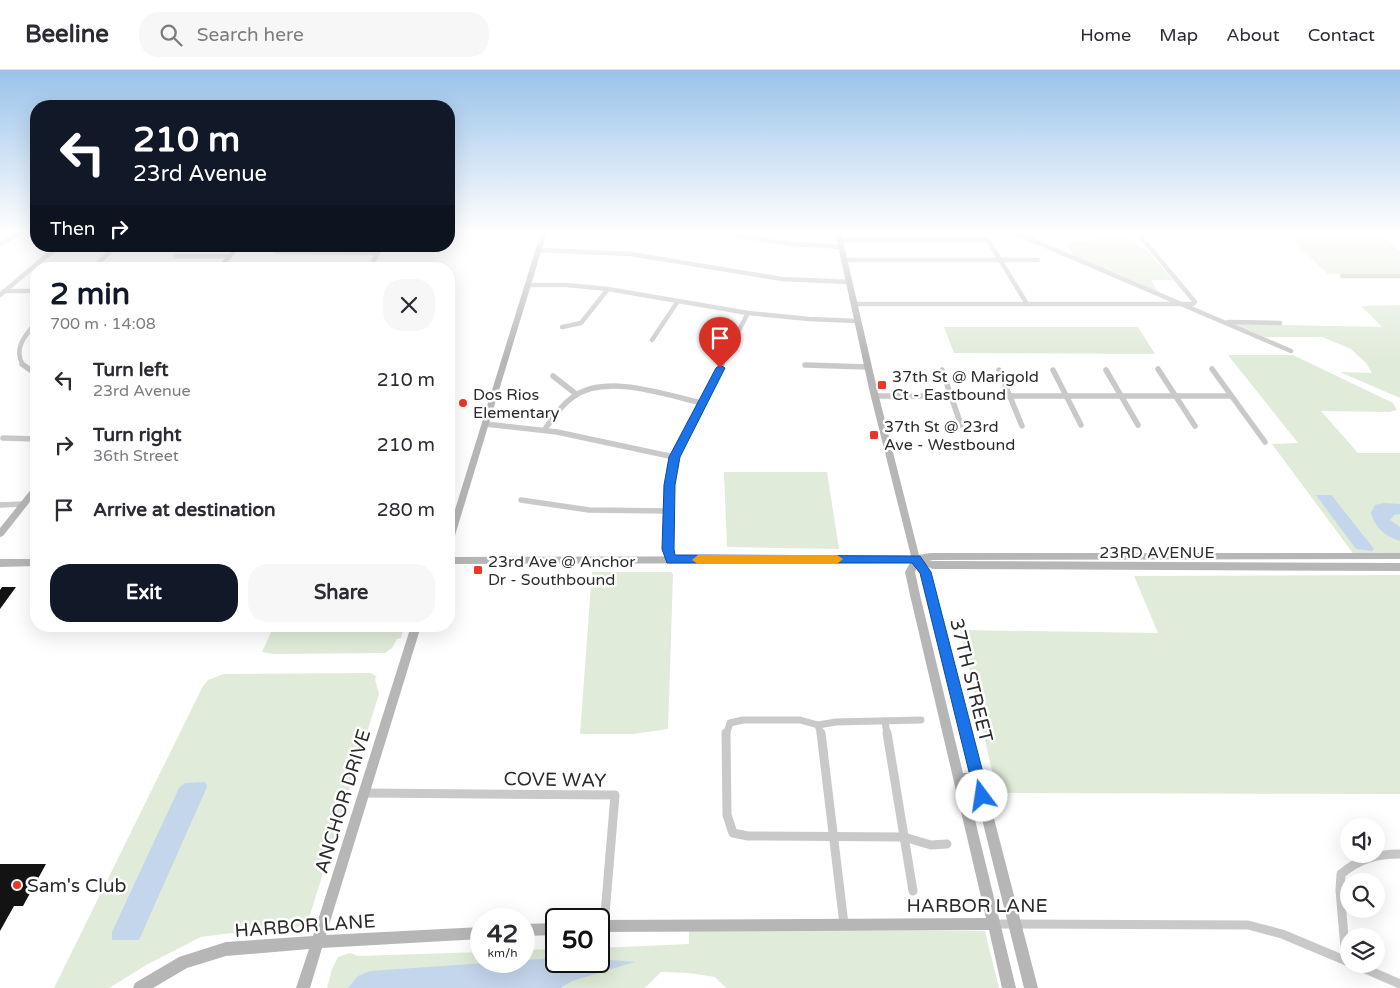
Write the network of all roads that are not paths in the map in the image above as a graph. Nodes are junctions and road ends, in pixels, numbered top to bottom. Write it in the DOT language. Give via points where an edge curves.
graph roads {
  1 [pos="22,275"];
  2 [pos="530,275"];
  3 [pos="757,275"];
  4 [pos="848,275"];
  5 [pos="1010,275"];
  6 [pos="1112,275"];
  7 [pos="1172,275"];
  8 [pos="1342,276"];
  9 [pos="1400,276"];
  10 [pos="850,282"];
  11 [pos="527,285"];
  12 [pos="608,289"];
  13 [pos="2,291"];
  14 [pos="30,291"];
  15 [pos="1156,294"];
  16 [pos="0,295"];
  17 [pos="678,301"];
  18 [pos="854,304"];
  19 [pos="1027,304"];
  20 [pos="1182,304"];
  21 [pos="1154,305"];
  22 [pos="748,313"];
  23 [pos="858,321"];
  24 [pos="1227,322"];
  25 [pos="1280,323"];
  26 [pos="562,327"];
  27 [pos="30,330"];
  28 [pos="652,340"];
  29 [pos="1291,351"];
  30 [pos="805,365"];
  31 [pos="868,367"];
  32 [pos="1158,369"];
  33 [pos="1212,369"];
  34 [pos="942,370"];
  35 [pos="999,370"];
  36 [pos="1053,370"];
  37 [pos="1106,370"];
  38 [pos="30,371"];
  39 [pos="553,376"];
  40 [pos="576,394"];
  41 [pos="875,396"];
  42 [pos="951,396"];
  43 [pos="1010,396"];
  44 [pos="1066,396"];
  45 [pos="1122,396"];
  46 [pos="1176,396"];
  47 [pos="1232,396"];
  48 [pos="702,403"];
  49 [pos="485,424"];
  50 [pos="961,425"];
  51 [pos="1081,425"];
  52 [pos="1138,425"];
  53 [pos="1022,426"];
  54 [pos="1195,426"];
  55 [pos="545,430"];
  56 [pos="3,438"];
  57 [pos="30,438"];
  58 [pos="1265,442"];
  59 [pos="674,457"];
  60 [pos="30,496"];
  61 [pos="521,500"];
  62 [pos="24,504"];
  63 [pos="0,505"];
  64 [pos="668,511"];
  65 [pos="455,522"];
  66 [pos="0,534"];
  67 [pos="1400,556"];
  68 [pos="916,559"];
  69 [pos="671,560"];
  70 [pos="455,561"];
  71 [pos="0,563"];
  72 [pos="30,563"];
  73 [pos="1400,567"];
  74 [pos="414,632"];
  75 [pos="921,720"];
  76 [pos="885,721"];
  77 [pos="818,725"];
  78 [pos="958,778"];
  79 [pos="977,778"];
  80 [pos="365,793"];
  81 [pos="833,836"];
  82 [pos="904,837"];
  83 [pos="946,844"];
  84 [pos="1400,854"];
  85 [pos="914,891"];
  86 [pos="604,908"];
  87 [pos="844,924"];
  88 [pos="994,924"];
  89 [pos="1015,924"];
  90 [pos="610,926"];
  91 [pos="1345,928"];
  92 [pos="470,934"];
  93 [pos="318,942"];
  94 [pos="1340,958"];
  95 [pos="1374,973"];
  96 [pos="1400,984"];
  97 [pos="140,988"];
  98 [pos="303,988"];
  99 [pos="1009,988"];
  100 [pos="1031,988"];
  1 -- 13 [label="street"];
  2 -- 11 [label="main road"];
  3 -- 10 [label="street"];
  4 -- 10 [label="main road"];
  5 -- 19 [label="street"];
  6 -- 15 [label="street"];
  7 -- 20 [label="street" via="1195,302"];
  8 -- 9 [label="street"];
  10 -- 18 [label="main road"];
  11 -- 12 [label="street"];
  11 -- 49 [label="main road"];
  12 -- 17 [label="street"];
  12 -- 26 [label="street" via="580,323"];
  13 -- 14 [label="street"];
  13 -- 16 [label="street"];
  15 -- 20 [label="street"];
  15 -- 21 [label="street"];
  17 -- 22 [label="street"];
  17 -- 28 [label="street"];
  18 -- 19 [label="street"];
  18 -- 23 [label="main road"];
  19 -- 21 [label="street"];
  20 -- 21 [label="street"];
  20 -- 24 [label="street"];
  22 -- 23 [label="street"];
  22 -- 48 [label="street"];
  23 -- 31 [label="main road, 37TH STREET"];
  24 -- 25 [label="street"];
  24 -- 29 [label="street"];
  27 -- 38 [label="street" via="21,343 19,354"];
  30 -- 31 [label="street"];
  31 -- 41 [label="main road, 37TH STREET"];
  32 -- 46 [label="street"];
  33 -- 47 [label="street"];
  34 -- 42 [label="street"];
  35 -- 43 [label="street"];
  36 -- 44 [label="street"];
  37 -- 45 [label="street"];
  39 -- 40 [label="street"];
  40 -- 48 [label="street" via="592,388 619,386"];
  40 -- 55 [label="street" via="563,404"];
  41 -- 42 [label="street"];
  41 -- 68 [label="main road, 37TH STREET"];
  42 -- 43 [label="street"];
  42 -- 50 [label="street"];
  43 -- 44 [label="street"];
  43 -- 53 [label="street"];
  44 -- 45 [label="street"];
  44 -- 51 [label="street"];
  45 -- 46 [label="street"];
  45 -- 52 [label="street"];
  46 -- 47 [label="street"];
  46 -- 54 [label="street"];
  47 -- 58 [label="street"];
  48 -- 59 [label="street"];
  49 -- 55 [label="street"];
  49 -- 65 [label="main road"];
  55 -- 59 [label="street"];
  56 -- 57 [label="street"];
  59 -- 64 [label="street"];
  60 -- 62 [label="main road"];
  61 -- 64 [label="street" via="589,510"];
  62 -- 63 [label="street"];
  62 -- 66 [label="main road"];
  64 -- 69 [label="street"];
  67 -- 68 [label="main road, 23RD AVENUE" via="931,556"];
  68 -- 69 [label="main road, 23RD AVENUE"];
  68 -- 73 [label="main road, 23RD AVENUE" via="933,566"];
  68 -- 78 [label="main road, 37TH STREET" via="910,572"];
  68 -- 79 [label="main road, 37TH STREET" via="925,572"];
  69 -- 70 [label="main road, 23RD AVENUE"];
  71 -- 72 [label="main road"];
  74 -- 80 [label="main road, ANCHOR DRIVE"];
  75 -- 76 [label="street"];
  76 -- 77 [label="street"];
  76 -- 82 [label="street"];
  77 -- 81 [label="street"];
  77 -- 81 [label="street" via="800,720 730,723 726,734 727,815 733,833 748,836"];
  78 -- 79 [label="main road"];
  78 -- 88 [label="main road, 37TH STREET"];
  79 -- 89 [label="main road, 37TH STREET"];
  80 -- 86 [label="street, COVE WAY" via="615,795"];
  80 -- 93 [label="main road, ANCHOR DRIVE"];
  81 -- 82 [label="street"];
  81 -- 87 [label="street"];
  82 -- 83 [label="street" via="931,845"];
  82 -- 85 [label="street"];
  84 -- 91 [label="street" via="1366,856 1342,874 1340,890"];
  87 -- 88 [label="main road, HARBOR LANE"];
  87 -- 90 [label="main road, HARBOR LANE"];
  88 -- 89 [label="street, HARBOR LANE"];
  88 -- 99 [label="main road, 37TH STREET"];
  89 -- 94 [label="street, HARBOR LANE" via="1248,926 1282,934"];
  89 -- 100 [label="main road, 37TH STREET"];
  92 -- 93 [label="main road, HARBOR LANE"];
  93 -- 97 [label="street, HARBOR LANE" via="226,949 184,962"];
  93 -- 98 [label="main road, ANCHOR DRIVE"];
  95 -- 96 [label="street, HARBOR LANE"];
}
